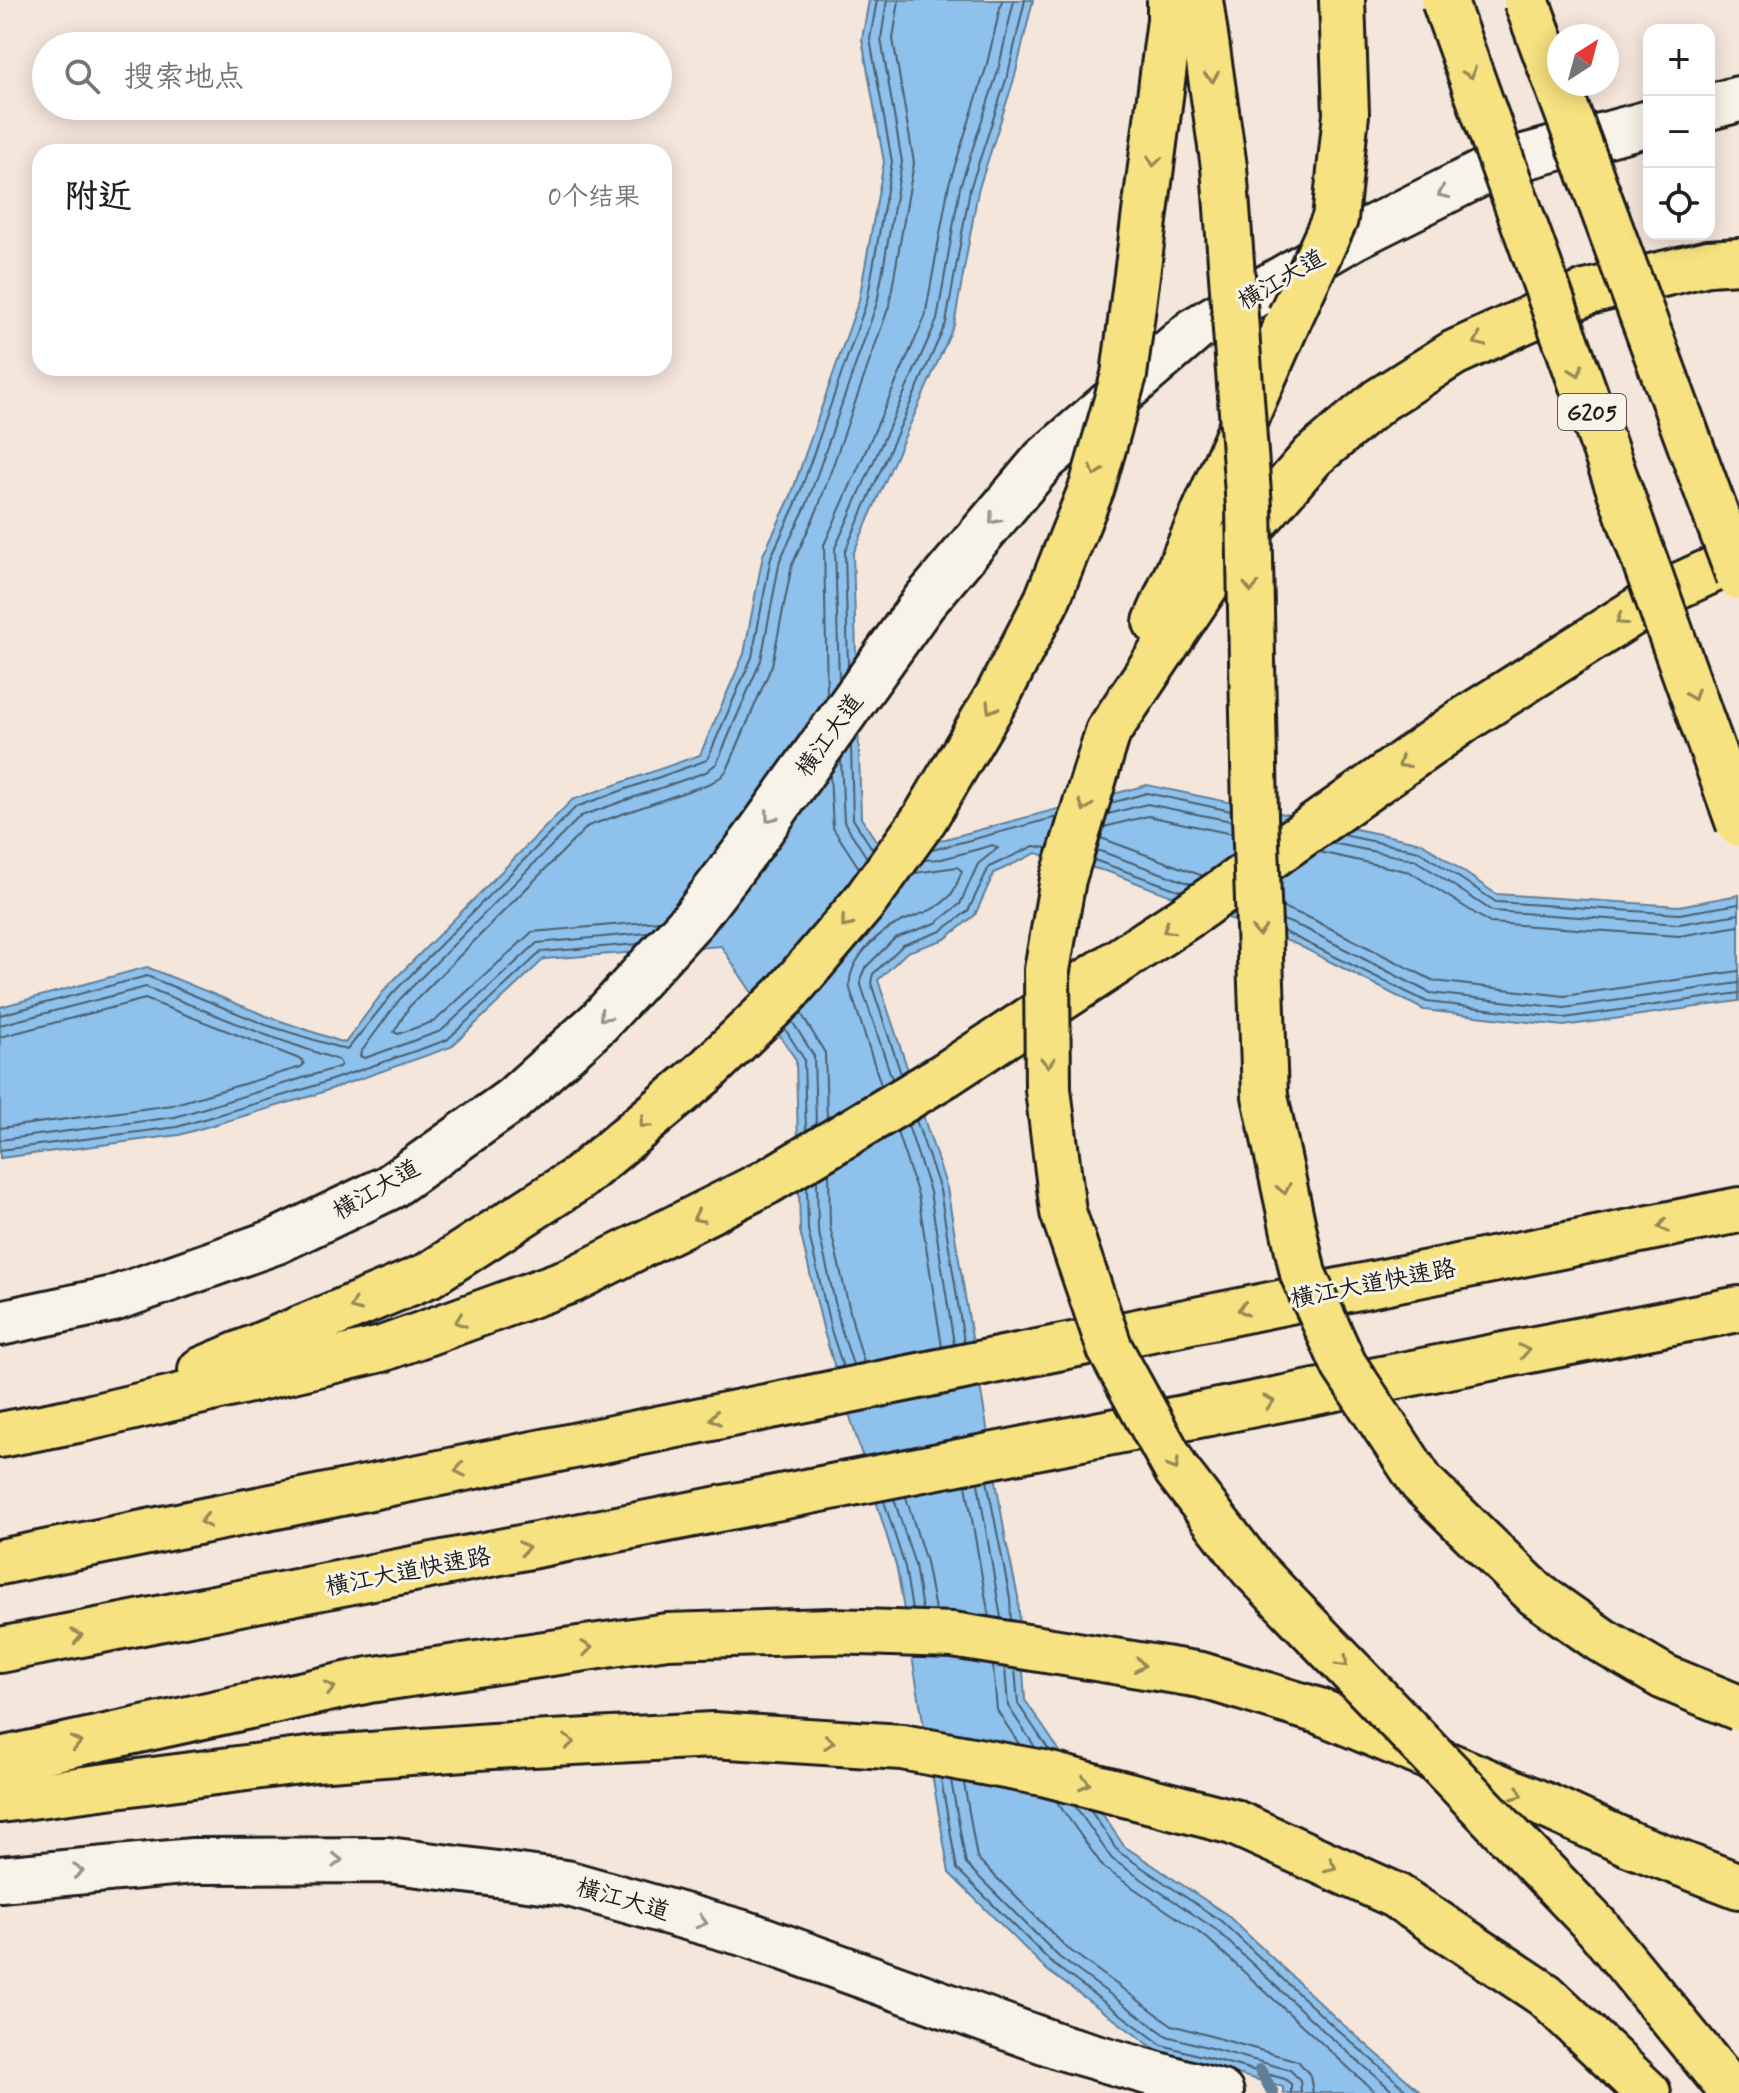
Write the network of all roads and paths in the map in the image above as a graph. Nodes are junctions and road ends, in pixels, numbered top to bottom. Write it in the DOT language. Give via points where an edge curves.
graph roads {
  1 [pos="1170,0"];
  2 [pos="1200,0"];
  3 [pos="1342,0"];
  4 [pos="1444,0"];
  5 [pos="1526,0"];
  6 [pos="1739,99"];
  7 [pos="1715,105"];
  8 [pos="1643,125"];
  9 [pos="1739,261"];
  10 [pos="1739,558"];
  11 [pos="1739,577"];
  12 [pos="1108,732"];
  13 [pos="1739,824"];
  14 [pos="1739,1210"];
  15 [pos="1739,1309"];
  16 [pos="0,1323"];
  17 [pos="83,1419"];
  18 [pos="0,1435"];
  19 [pos="0,1562"];
  20 [pos="0,1650"];
  21 [pos="1739,1708"];
  22 [pos="0,1760"];
  23 [pos="0,1800"];
  24 [pos="0,1879"];
  25 [pos="1739,1886"];
  26 [pos="1221,2093"];
  27 [pos="1648,2093"];
  28 [pos="1733,2093"];
  1 -- 17 [label="highway, one-way, bridge" via="1124,375 1092,487 1047,600 998,695 925,818 865,901 785,995 704,1073 579,1178 429,1275"];
  2 -- 21 [label="highway, one-way, bridge" via="1224,167 1249,507 1265,1096 1303,1274 1344,1365 1422,1483 1536,1594 1664,1677"];
  3 -- 12 [label="highway, bridge" via="1346,114 1335,219"];
  4 -- 13 [label="highway, G205, one-way, bridge"];
  5 -- 11 [label="highway, bridge"];
  6 -- 7 [label="street"];
  8 -- 16 [label="street, 横江大道, one-way" via="1502,163 1354,237 1196,329 1044,460 924,602 695,917 599,1022 511,1101 390,1187 277,1241 113,1299"];
  9 -- 12 [label="highway, one-way" via="1708,263 1585,293 1454,353 1380,400 1313,456 1225,557"];
  10 -- 17 [label="highway, one-way, bridge" via="1669,590 1464,720 1186,917 945,1075 767,1182 572,1280 382,1349"];
  12 -- 28 [label="highway, one-way, bridge" via="1063,879 1047,970 1048,1089 1063,1212 1110,1349 1177,1471 1252,1568 1597,1927"];
  14 -- 19 [label="highway, 横江大道快速路, one-way"];
  20 -- 15 [label="highway, 横江大道快速路, one-way"];
  17 -- 18 [label="highway"];
  22 -- 25 [label="highway, one-way" via="369,1680 667,1636 831,1631 953,1635 1201,1675 1319,1711"];
  23 -- 27 [label="highway, one-way" via="315,1759 492,1746 713,1735 902,1747 1043,1773 1233,1822 1395,1895 1545,1995"];
  24 -- 26 [label="street, 横江大道, one-way" via="193,1861 388,1860 566,1883 750,1935 1061,2047"];
}
